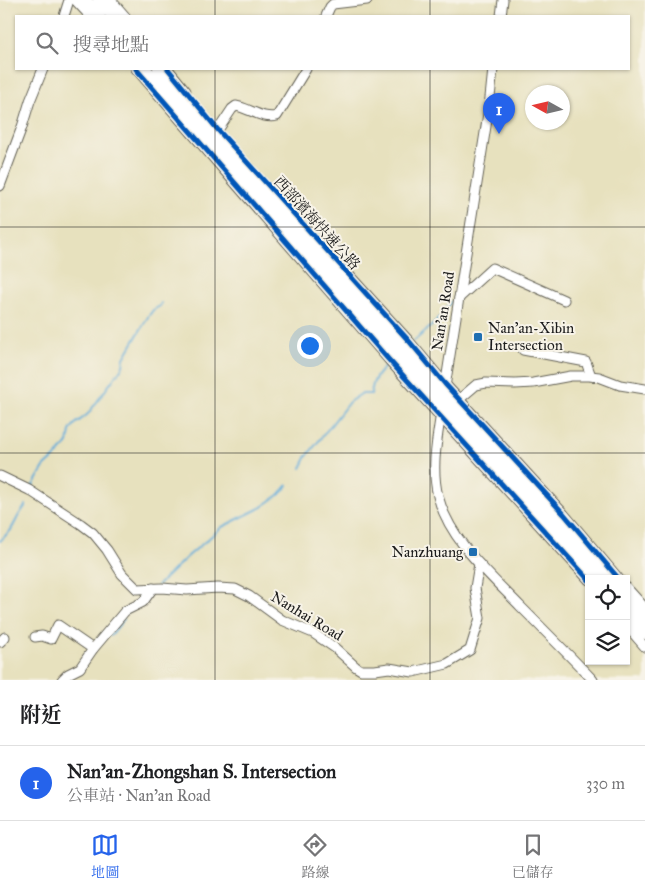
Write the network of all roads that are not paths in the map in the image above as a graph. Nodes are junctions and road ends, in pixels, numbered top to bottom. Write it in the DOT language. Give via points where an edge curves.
graph roads {
  1 [pos="69,0"];
  2 [pos="75,0"];
  3 [pos="85,0"];
  4 [pos="99,0"];
  5 [pos="112,0"];
  6 [pos="367,0"];
  7 [pos="503,0"];
  8 [pos="64,15"];
  9 [pos="89,15"];
  10 [pos="98,15"];
  11 [pos="112,15"];
  12 [pos="124,15"];
  13 [pos="326,15"];
  14 [pos="501,15"];
  15 [pos="43,70"];
  16 [pos="137,70"];
  17 [pos="146,70"];
  18 [pos="160,70"];
  19 [pos="169,70"];
  20 [pos="305,70"];
  21 [pos="493,70"];
  22 [pos="218,130"];
  23 [pos="0,186"];
  24 [pos="459,298"];
  25 [pos="564,300"];
  26 [pos="523,350"];
  27 [pos="591,376"];
  28 [pos="445,384"];
  29 [pos="645,389"];
  30 [pos="459,399"];
  31 [pos="441,416"];
  32 [pos="0,476"];
  33 [pos="479,564"];
  34 [pos="593,575"];
  35 [pos="605,575"];
  36 [pos="616,575"];
  37 [pos="585,576"];
  38 [pos="153,588"];
  39 [pos="630,591"];
  40 [pos="630,603"];
  41 [pos="645,608"];
  42 [pos="630,616"];
  43 [pos="645,620"];
  44 [pos="630,630"];
  45 [pos="645,633"];
  46 [pos="35,637"];
  47 [pos="645,647"];
  48 [pos="93,649"];
  49 [pos="62,680"];
  50 [pos="593,680"];
  1 -- 8 [label="street"];
  2 -- 9 [label="street"];
  3 -- 10 [label="highway"];
  4 -- 11 [label="highway"];
  5 -- 12 [label="street"];
  6 -- 13 [label="street" via="333,4"];
  7 -- 14 [label="street"];
  15 -- 23 [label="street"];
  16 -- 31 [label="street"];
  17 -- 34 [label="highway, 西部濱海快速公路, bridge"];
  18 -- 35 [label="highway, 西部濱海快速公路, bridge"];
  19 -- 22 [label="street"];
  20 -- 22 [label="street" via="277,116 266,116 236,106"];
  21 -- 24 [label="street, Nan'an Road"];
  22 -- 28 [label="street"];
  24 -- 25 [label="street" via="492,268"];
  24 -- 28 [label="street, Nan'an Road"];
  26 -- 27 [label="street" via="586,362"];
  27 -- 29 [label="street"];
  27 -- 30 [label="street" via="532,383 486,383 476,385"];
  28 -- 30 [label="street"];
  28 -- 31 [label="street, Nan'an Road"];
  30 -- 31 [label="street"];
  30 -- 36 [label="street"];
  31 -- 33 [label="street, Nan'an Road" via="435,472 437,495 454,534"];
  31 -- 37 [label="street"];
  32 -- 38 [label="street, Nanhai Road" via="28,490 93,533 122,574 137,589"];
  33 -- 38 [label="street, Nanhai Road" via="475,588 480,618 470,650 447,664 413,672 389,668 361,670 313,633 282,620 235,589"];
  33 -- 50 [label="street, Nan'an Road"];
  38 -- 48 [label="street" via="143,602 125,611"];
  39 -- 41 [label="street"];
  40 -- 43 [label="highway"];
  42 -- 45 [label="highway"];
  44 -- 47 [label="street"];
  46 -- 48 [label="street" via="51,639 58,625"];
  48 -- 49 [label="street" via="80,668"];
}
